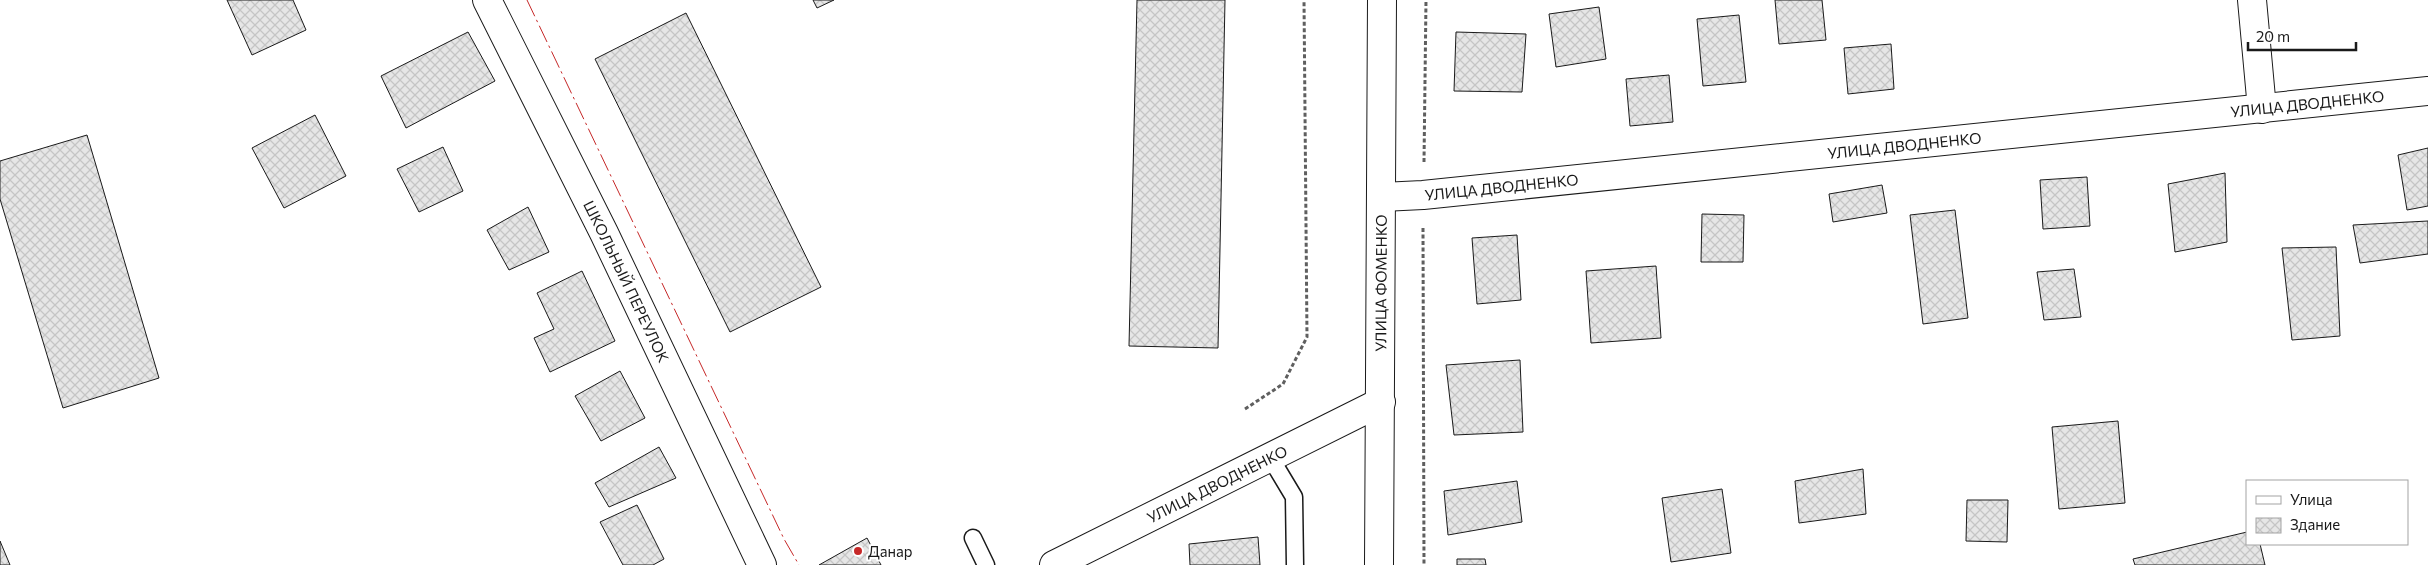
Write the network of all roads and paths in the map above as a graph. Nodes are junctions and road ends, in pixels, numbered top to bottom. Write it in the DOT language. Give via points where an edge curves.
graph roads {
  1 [pos="487,0"];
  2 [pos="1304,0"];
  3 [pos="1382,0"];
  4 [pos="1426,0"];
  5 [pos="2252,0"];
  6 [pos="2428,91"];
  7 [pos="2262,109"];
  8 [pos="1423,195"];
  9 [pos="1382,197"];
  10 [pos="1381,402"];
  11 [pos="1245,409"];
  12 [pos="1270,457"];
  13 [pos="973,538"];
  14 [pos="762,565"];
  15 [pos="986,565"];
  16 [pos="1054,565"];
  17 [pos="1295,565"];
  18 [pos="1379,565"];
  19 [pos="1424,565"];
  1 -- 14 [label="street, ШКОЛЬНЫЙ ПЕРЕУЛОК" via="604,233"];
  2 -- 11 [label="path" via="1307,337 1283,384"];
  3 -- 9 [label="street, УЛИЦА ФОМЕНКО"];
  4 -- 8 [label="path"];
  5 -- 7 [label="street"];
  6 -- 7 [label="street, УЛИЦА ДВОДНЕНКО"];
  7 -- 8 [label="street, УЛИЦА ДВОДНЕНКО"];
  8 -- 9 [label="street, УЛИЦА ДВОДНЕНКО"];
  8 -- 19 [label="path"];
  9 -- 10 [label="street, УЛИЦА ФОМЕНКО"];
  10 -- 12 [label="street, УЛИЦА ДВОДНЕНКО"];
  10 -- 18 [label="street, УЛИЦА ФОМЕНКО"];
  12 -- 16 [label="street, УЛИЦА ДВОДНЕНКО"];
  12 -- 17 [label="lane" via="1294,497"];
  13 -- 15 [label="lane"];
}
